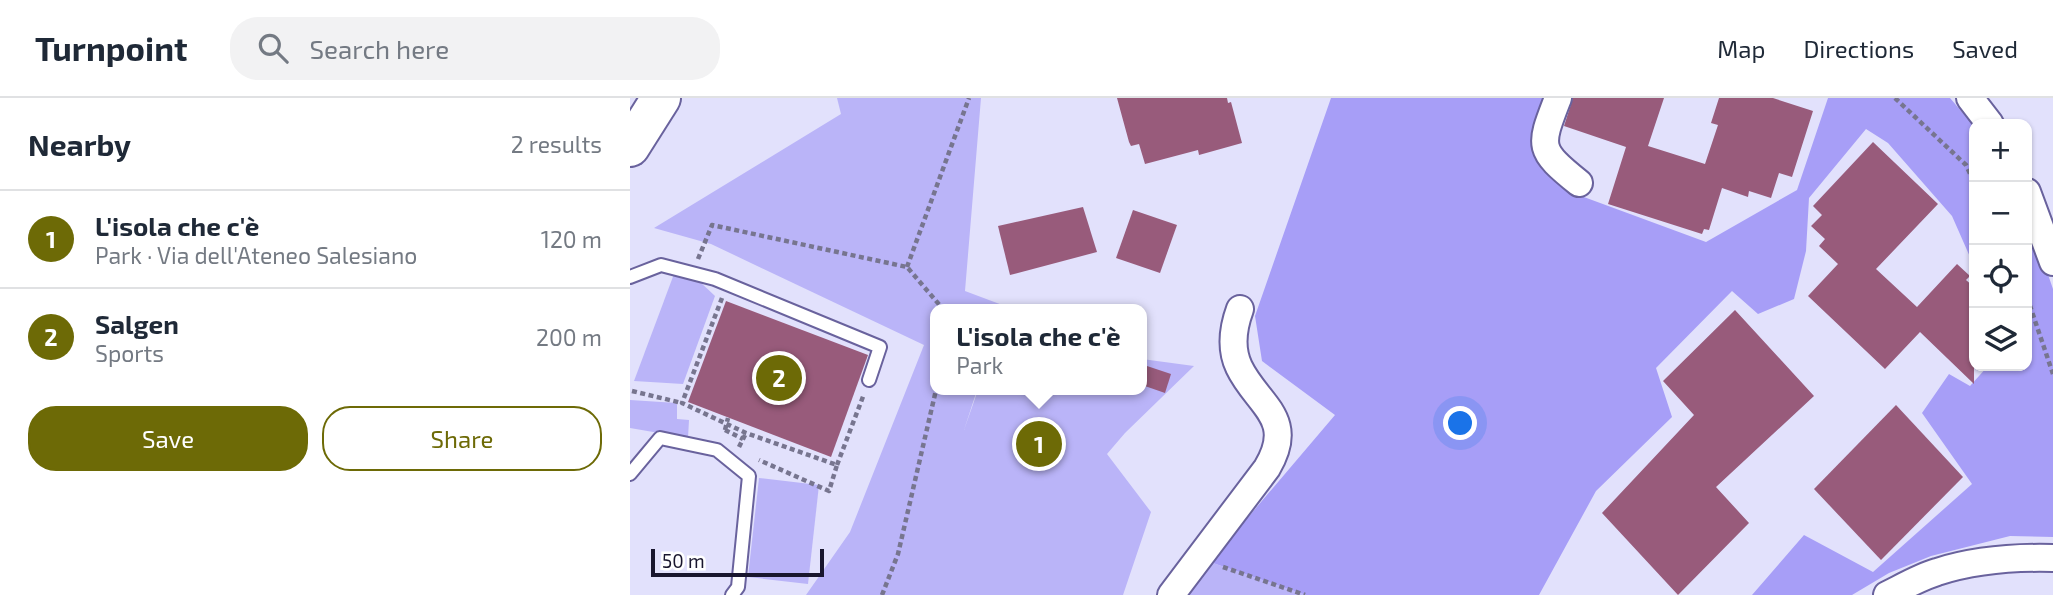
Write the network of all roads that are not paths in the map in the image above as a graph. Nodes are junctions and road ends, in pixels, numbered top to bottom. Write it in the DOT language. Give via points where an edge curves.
graph roads {
  1 [pos="661,98"];
  2 [pos="1558,98"];
  3 [pos="1970,98"];
  4 [pos="1986,119"];
  5 [pos="630,147"];
  6 [pos="1579,183"];
  7 [pos="2032,205"];
  8 [pos="2053,261"];
  9 [pos="630,277"];
  10 [pos="1240,309"];
  11 [pos="869,380"];
  12 [pos="630,474"];
  13 [pos="2053,558"];
  14 [pos="732,595"];
  15 [pos="1171,595"];
  16 [pos="1886,595"];
  1 -- 5 [label="main road"];
  2 -- 6 [label="street" via="1545,145 1550,158"];
  3 -- 4 [label="street"];
  7 -- 8 [label="street"];
  9 -- 11 [label="lane" via="661,265 692,273 880,347"];
  10 -- 15 [label="street" via="1235,356 1275,417 1276,446 1268,468"];
  12 -- 14 [label="lane" via="660,438 717,450 749,476 738,587"];
  13 -- 16 [label="street" via="1961,566"];
}
